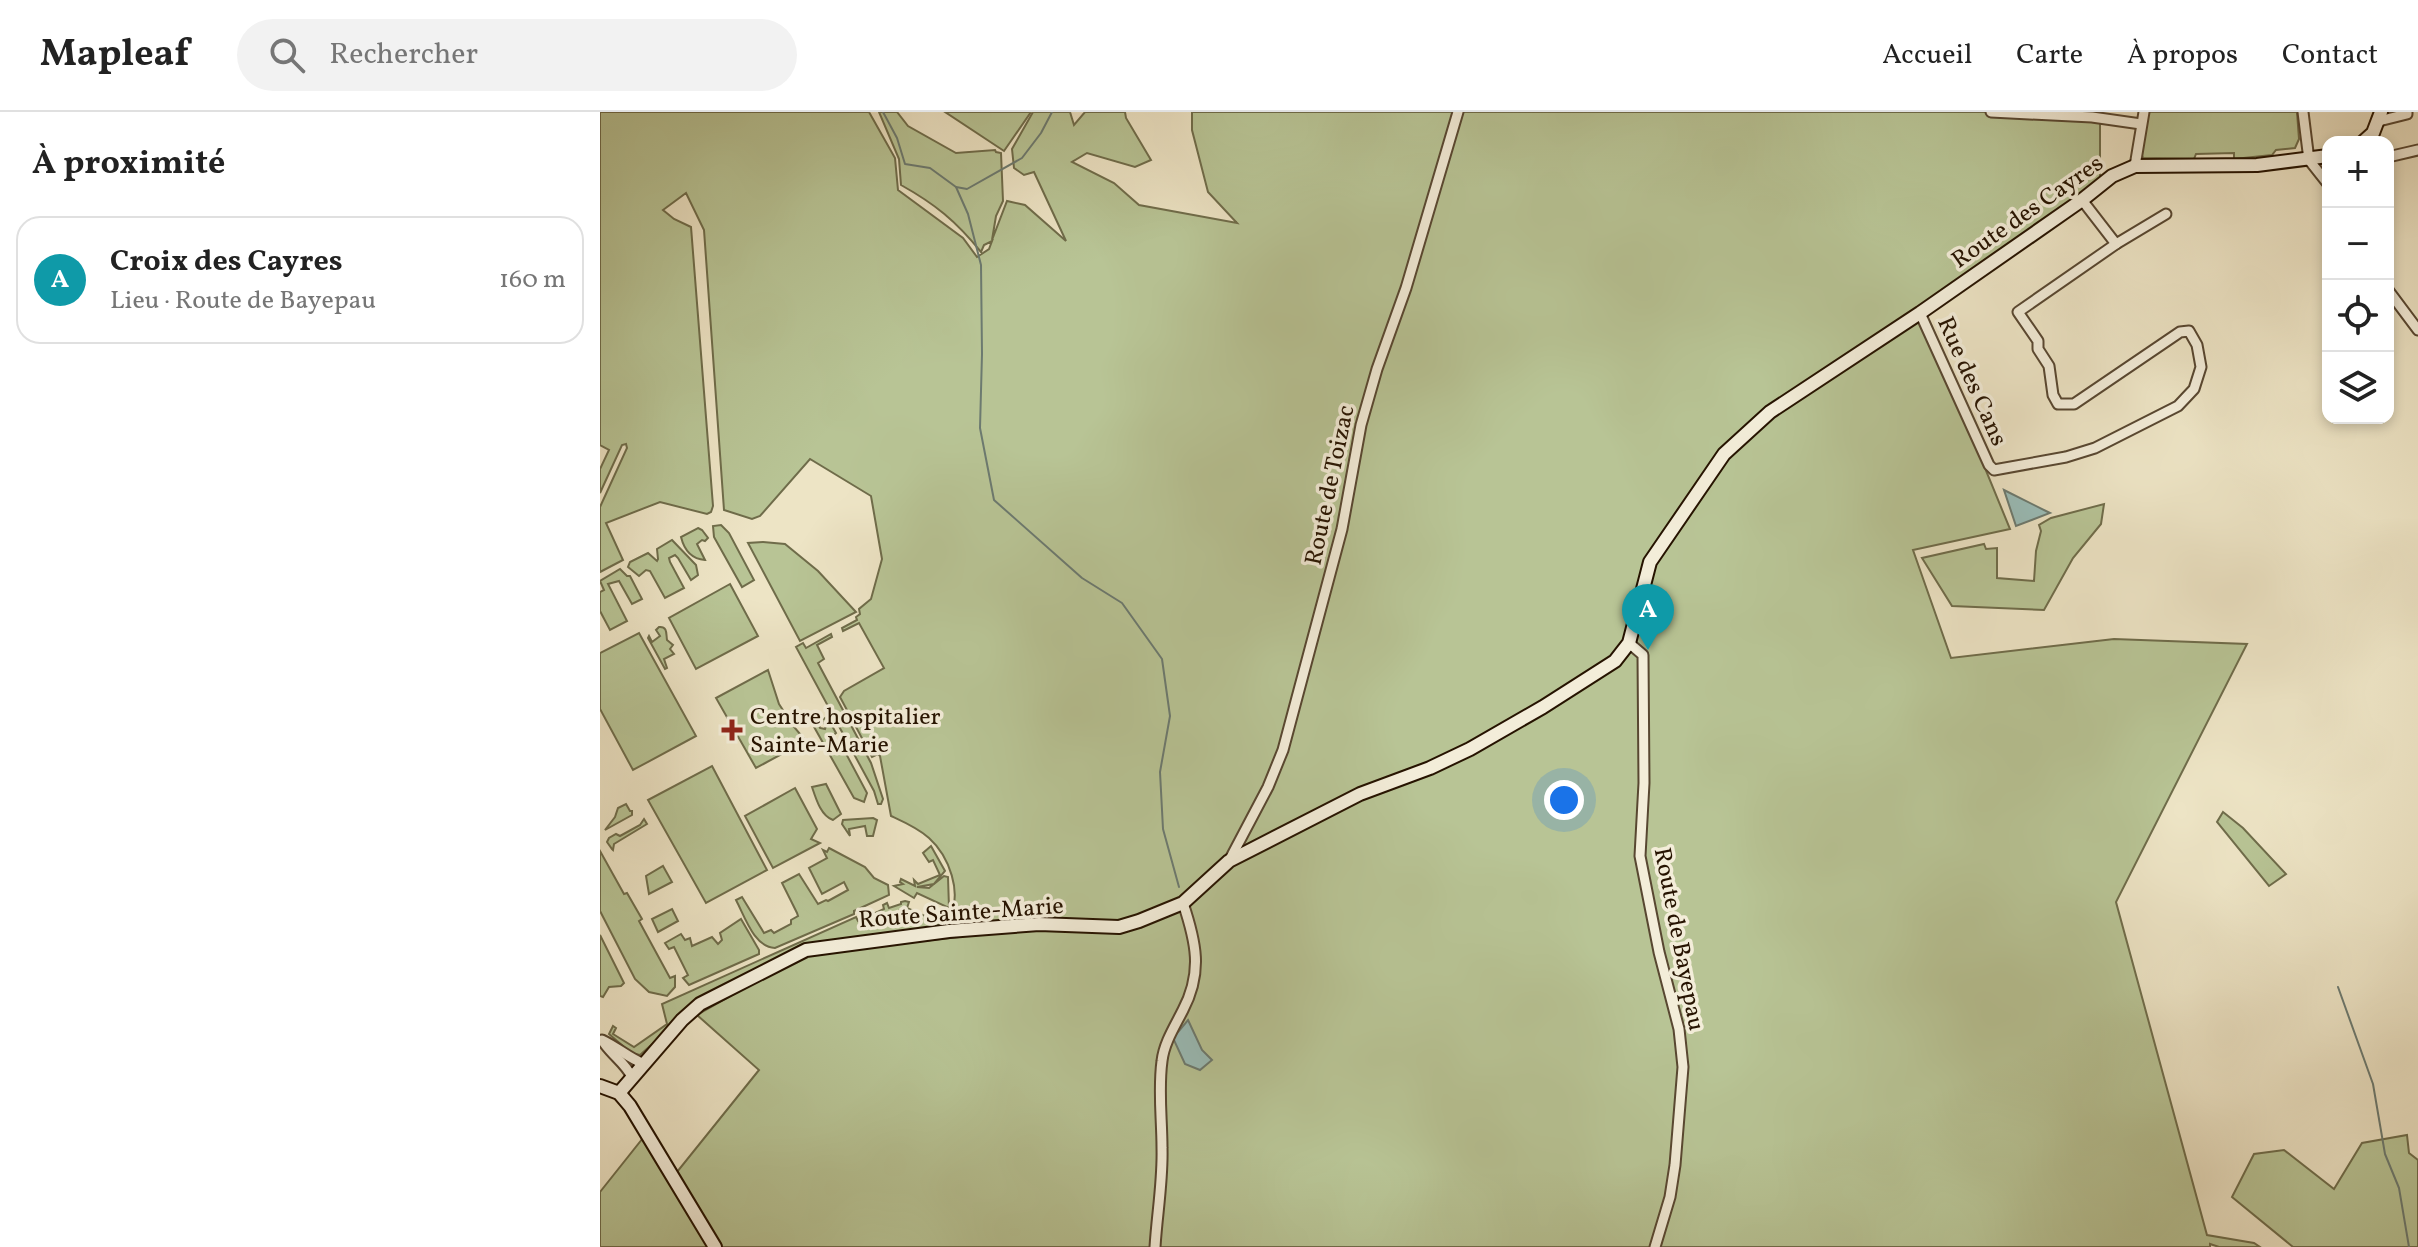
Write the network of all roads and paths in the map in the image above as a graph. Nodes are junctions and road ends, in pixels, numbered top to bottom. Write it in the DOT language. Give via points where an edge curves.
graph roads {
  1 [pos="1458,112"];
  2 [pos="1991,112"];
  3 [pos="2144,112"];
  4 [pos="2303,112"];
  5 [pos="2407,113"];
  6 [pos="2418,116"];
  7 [pos="2380,117"];
  8 [pos="2141,124"];
  9 [pos="2370,136"];
  10 [pos="2418,150"];
  11 [pos="2394,156"];
  12 [pos="2322,157"];
  13 [pos="2309,160"];
  14 [pos="2135,166"];
  15 [pos="2322,176"];
  16 [pos="2082,200"];
  17 [pos="2166,214"];
  18 [pos="2116,244"];
  19 [pos="2394,298"];
  20 [pos="1920,313"];
  21 [pos="2418,330"];
  22 [pos="1629,643"];
  23 [pos="1229,861"];
  24 [pos="1183,903"];
  25 [pos="644,1064"];
  26 [pos="632,1077"];
  27 [pos="600,1086"];
  28 [pos="619,1093"];
  29 [pos="715,1247"];
  30 [pos="1155,1247"];
  31 [pos="1655,1247"];
  1 -- 23 [label="street, Route de Toizac" via="1361,425 1342,529 1283,750"];
  2 -- 8 [label="street"];
  3 -- 8 [label="street"];
  4 -- 13 [label="street"];
  5 -- 6 [label="street"];
  5 -- 7 [label="street"];
  7 -- 9 [label="street"];
  8 -- 14 [label="street"];
  10 -- 11 [label="street"];
  12 -- 13 [label="street, Route des Cayres"];
  13 -- 14 [label="street, Route des Cayres"];
  13 -- 15 [label="street"];
  14 -- 16 [label="street, Route des Cayres" via="2112,176"];
  16 -- 18 [label="street"];
  16 -- 20 [label="street, Route des Cayres"];
  17 -- 18 [label="street"];
  18 -- 20 [label="street, Rue des Cans" via="2018,312 2049,366 2058,404 2074,404 2180,332 2189,331 2201,367 2194,389 2178,406 2095,448 1994,470"];
  19 -- 21 [label="street"];
  20 -- 22 [label="street, Route des Cayres" via="1770,412 1724,454 1650,562"];
  22 -- 23 [label="street, Route Sainte-Marie" via="1615,661 1470,749 1360,794"];
  22 -- 31 [label="street, Route de Bayepau" via="1643,655 1640,856 1683,1067 1675,1165"];
  23 -- 24 [label="street, Route Sainte-Marie"];
  24 -- 25 [label="street, Route Sainte-Marie" via="1119,927 1024,925 806,950 700,1004"];
  24 -- 30 [label="street" via="1193,933 1196,974 1162,1056 1163,1150"];
  25 -- 26 [label="street, Route Sainte-Marie"];
  25 -- 26 [label="street" via="602,1040"];
  26 -- 28 [label="street, Route Sainte-Marie"];
  27 -- 28 [label="street"];
  28 -- 29 [label="street"];
}
